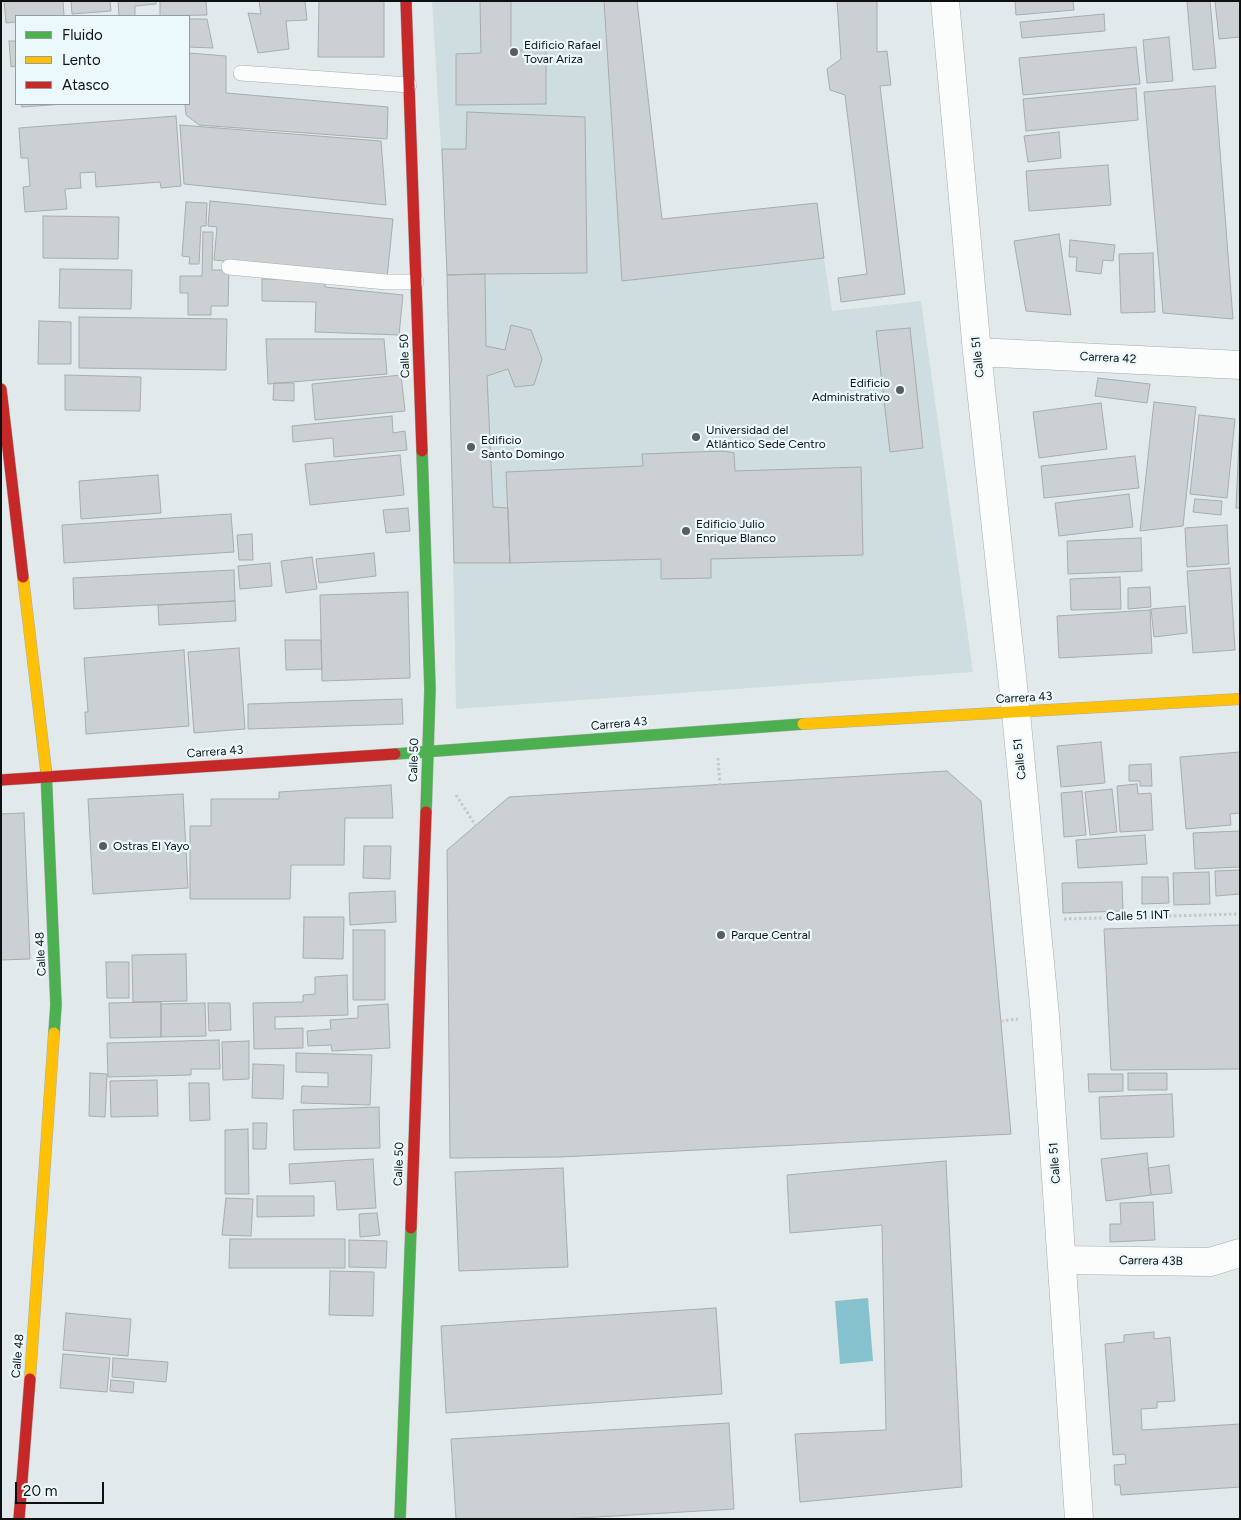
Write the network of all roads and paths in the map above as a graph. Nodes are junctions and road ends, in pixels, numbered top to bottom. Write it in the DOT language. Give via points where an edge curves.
graph roads {
  1 [pos="406,1"];
  2 [pos="944,1"];
  3 [pos="241,73"];
  4 [pos="409,85"];
  5 [pos="229,267"];
  6 [pos="416,282"];
  7 [pos="977,352"];
  8 [pos="1240,365"];
  9 [pos="1,388"];
  10 [pos="1240,699"];
  11 [pos="1016,712"];
  12 [pos="428,751"];
  13 [pos="46,777"];
  14 [pos="1,780"];
  15 [pos="1240,914"];
  16 [pos="1036,919"];
  17 [pos="1240,1253"];
  18 [pos="1062,1260"];
  19 [pos="19,1519"];
  20 [pos="400,1519"];
  21 [pos="1079,1519"];
  1 -- 4 [label="street, Calle 50"];
  2 -- 7 [label="street, Calle 51"];
  3 -- 4 [label="lane"];
  4 -- 6 [label="street, Calle 50"];
  5 -- 6 [label="lane"];
  6 -- 12 [label="street, Calle 50" via="430,688"];
  7 -- 8 [label="street, Carrera 42"];
  7 -- 11 [label="street, Calle 51"];
  9 -- 13 [label="street, Calle 48"];
  10 -- 11 [label="street, Carrera 43"];
  11 -- 12 [label="street, Carrera 43" via="820,722"];
  11 -- 16 [label="street, Calle 51"];
  12 -- 13 [label="street, Carrera 43"];
  12 -- 20 [label="street, Calle 50"];
  13 -- 14 [label="street, Carrera 43"];
  13 -- 19 [label="street, Calle 48" via="56,1005"];
  15 -- 16 [label="path, Calle 51 INT"];
  16 -- 18 [label="street, Calle 51"];
  17 -- 18 [label="street, Carrera 43B" via="1210,1262"];
  18 -- 21 [label="street, Calle 51"];
}
